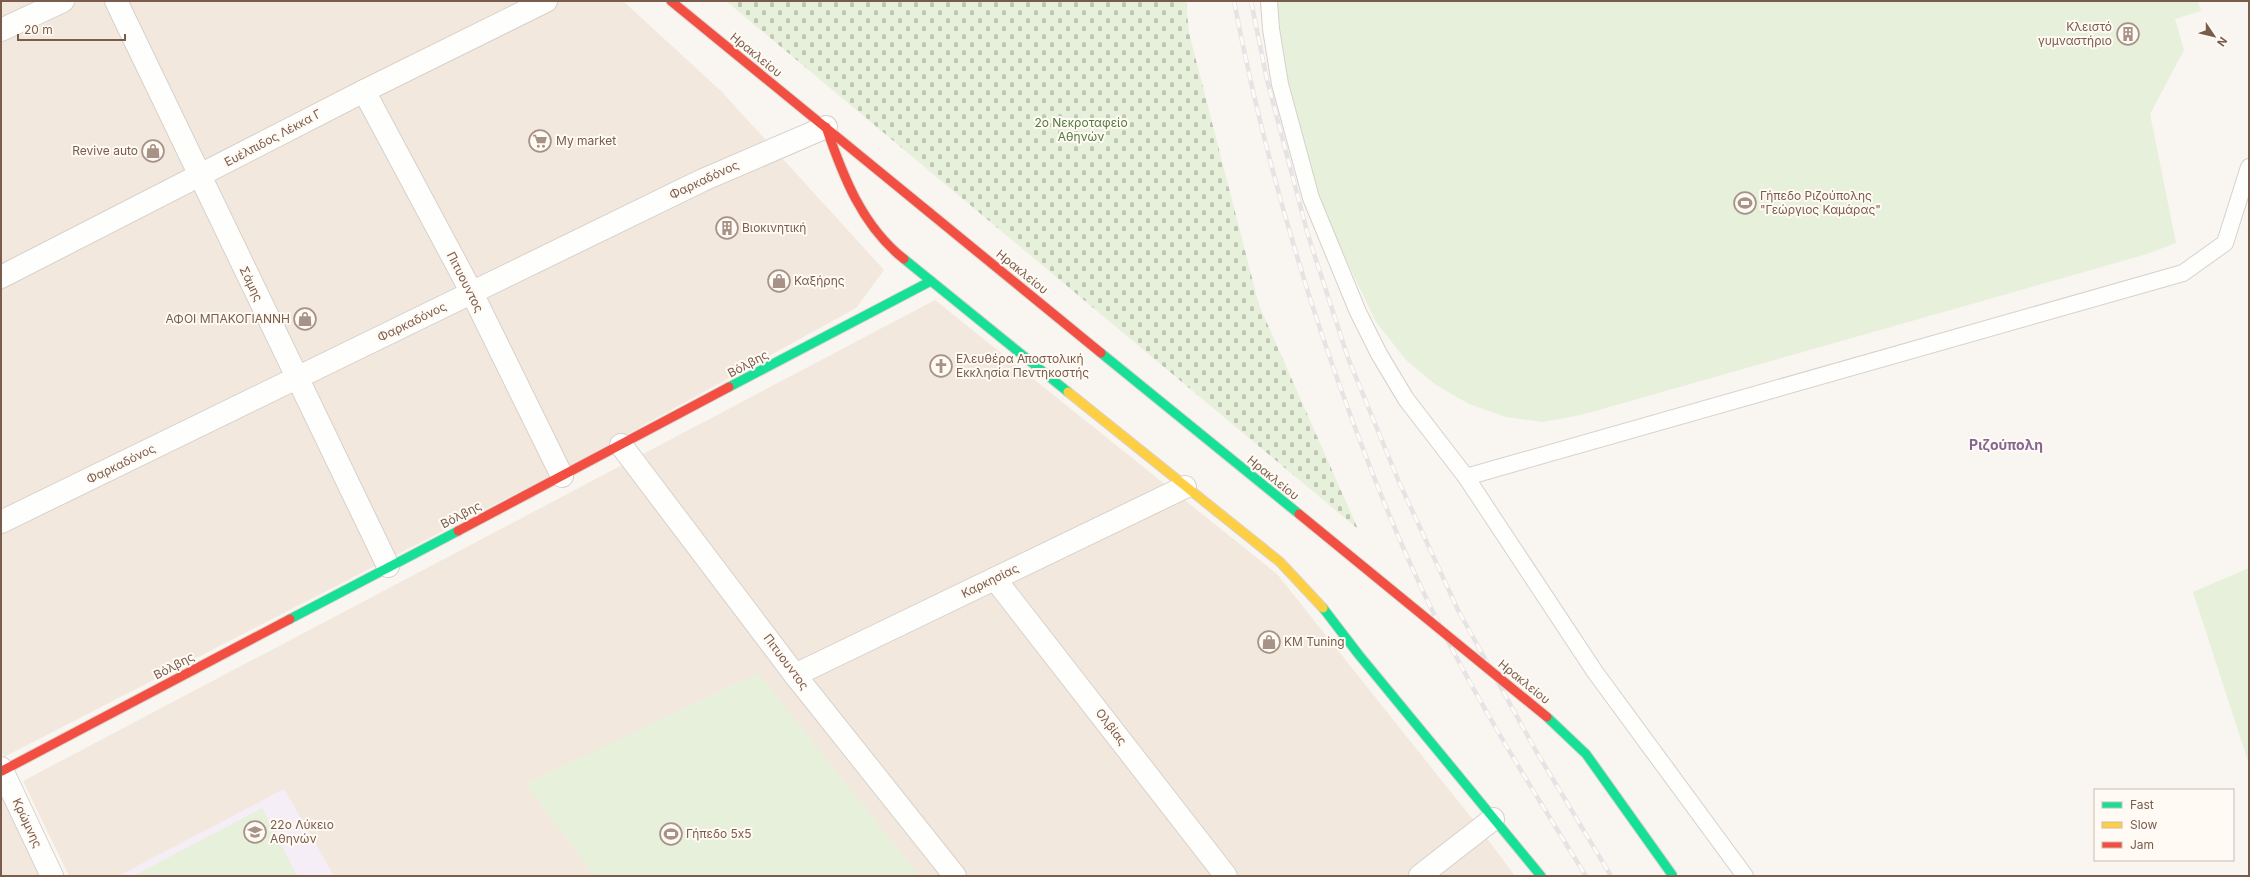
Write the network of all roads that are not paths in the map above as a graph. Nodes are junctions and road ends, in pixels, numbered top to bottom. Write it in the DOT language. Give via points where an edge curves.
graph roads {
  1 [pos="63,1"];
  2 [pos="116,1"];
  3 [pos="546,1"];
  4 [pos="671,1"];
  5 [pos="1269,1"];
  6 [pos="1,30"];
  7 [pos="364,91"];
  8 [pos="826,127"];
  9 [pos="2249,167"];
  10 [pos="199,177"];
  11 [pos="1,276"];
  12 [pos="931,281"];
  13 [pos="472,293"];
  14 [pos="297,378"];
  15 [pos="621,445"];
  16 [pos="562,476"];
  17 [pos="1466,478"];
  18 [pos="1185,487"];
  19 [pos="1,522"];
  20 [pos="388,566"];
  21 [pos="995,579"];
  22 [pos="795,675"];
  23 [pos="2,769"];
  24 [pos="1493,819"];
  25 [pos="52,876"];
  26 [pos="955,876"];
  27 [pos="1226,876"];
  28 [pos="1420,876"];
  29 [pos="1541,876"];
  30 [pos="1673,876"];
  31 [pos="1745,876"];
  1 -- 6 [label="street"];
  2 -- 10 [label="street, Σάμης"];
  3 -- 7 [label="street, Ευέλπιδος Λέκκα Γ"];
  4 -- 8 [label="street, Ηρακλείου"];
  5 -- 17 [label="lane" via="1280,84 1311,198 1333,253 1358,312 1406,399"];
  7 -- 10 [label="street, Ευέλπιδος Λέκκα Γ"];
  7 -- 13 [label="street, Πιτυουντος"];
  8 -- 12 [label="street" via="842,172 862,213 897,254"];
  8 -- 13 [label="street, Φαρκαδόνος" via="703,180"];
  8 -- 30 [label="street, Ηρακλείου, bridge" via="1546,716 1586,754"];
  9 -- 17 [label="lane" via="2225,243 2183,272"];
  10 -- 11 [label="street, Ευέλπιδος Λέκκα Γ"];
  10 -- 14 [label="street, Σάμης"];
  12 -- 15 [label="street, Βόλβης"];
  12 -- 18 [label="street"];
  13 -- 14 [label="street, Φαρκαδόνος"];
  13 -- 16 [label="street, Πιτυουντος"];
  14 -- 19 [label="street, Φαρκαδόνος"];
  14 -- 20 [label="street, Σάμης"];
  15 -- 16 [label="street, Βόλβης"];
  15 -- 22 [label="street, Πιτυουντος"];
  16 -- 20 [label="street, Βόλβης"];
  17 -- 31 [label="lane" via="1595,672"];
  18 -- 21 [label="street, Καρκησίας"];
  18 -- 24 [label="street" via="1280,562 1317,600"];
  20 -- 23 [label="street, Βόλβης"];
  21 -- 22 [label="street, Καρκησίας"];
  21 -- 27 [label="street, Ολβίας"];
  22 -- 26 [label="street, Πιτυουντος"];
  23 -- 25 [label="street, Κρώμνης"];
  24 -- 28 [label="street"];
  24 -- 29 [label="street"];
}
